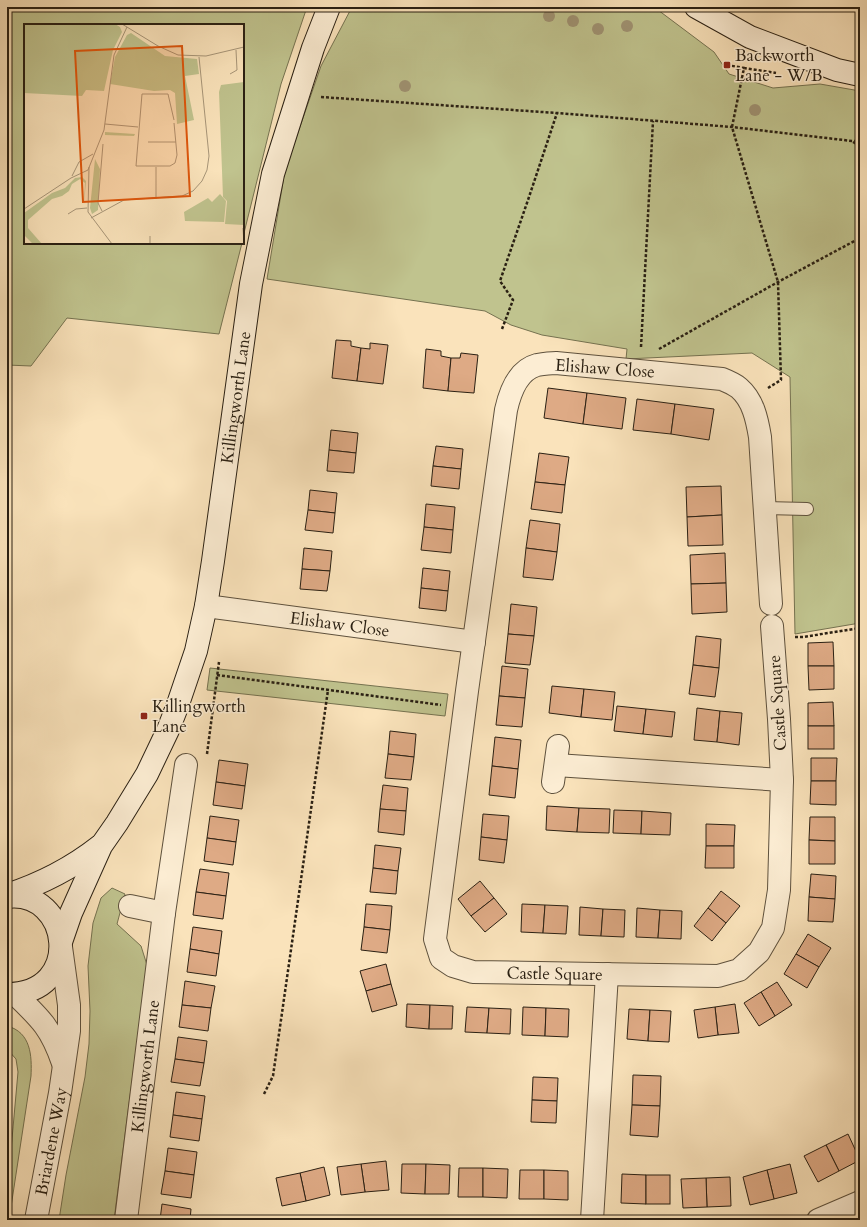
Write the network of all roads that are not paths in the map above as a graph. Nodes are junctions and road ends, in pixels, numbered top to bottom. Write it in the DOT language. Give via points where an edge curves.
graph roads {
  1 [pos="329,7"];
  2 [pos="696,7"];
  3 [pos="860,75"];
  4 [pos="765,508"];
  5 [pos="807,509"];
  6 [pos="771,604"];
  7 [pos="206,606"];
  8 [pos="773,631"];
  9 [pos="474,642"];
  10 [pos="466,699"];
  11 [pos="556,764"];
  12 [pos="186,765"];
  13 [pos="782,780"];
  14 [pos="101,846"];
  15 [pos="7,896"];
  16 [pos="130,906"];
  17 [pos="164,913"];
  18 [pos="61,944"];
  19 [pos="607,974"];
  20 [pos="11,994"];
  21 [pos="63,1063"];
  22 [pos="860,1202"];
  23 [pos="36,1220"];
  24 [pos="126,1220"];
  25 [pos="592,1220"];
  26 [pos="818,1220"];
  1 -- 7 [label="street, Killingworth Lane" via="313,48 273,174 251,284"];
  2 -- 3 [label="street" via="750,37 837,70"];
  4 -- 5 [label="lane"];
  4 -- 6 [label="street, Elishaw Close"];
  4 -- 9 [label="street, Elishaw Close" via="756,416 738,387 722,379 640,365 536,365 520,376 510,392"];
  7 -- 9 [label="street, Elishaw Close"];
  7 -- 14 [label="street, Killingworth Lane" via="196,650 168,730 146,774"];
  8 -- 13 [label="street, Castle Square"];
  9 -- 10 [label="street, Elishaw Close"];
  10 -- 19 [label="street, Castle Square" via="434,939 441,958 453,966 473,972"];
  11 -- 13 [label="street"];
  12 -- 17 [label="street, Killingworth Lane"];
  13 -- 19 [label="street, Castle Square" via="780,890 773,928 760,952 739,970 718,976"];
  14 -- 15 [label="street" via="74,865"];
  14 -- 18 [label="street" via="71,913"];
  15 -- 18 [label="street" via="28,899 46,910 57,926"];
  16 -- 17 [label="street"];
  17 -- 24 [label="street, Killingworth Lane"];
  18 -- 20 [label="street" via="58,963 48,980 33,990"];
  18 -- 21 [label="street, Briardene Way" via="69,1016"];
  19 -- 25 [label="street"];
  20 -- 21 [label="street" via="40,1017 54,1040"];
  21 -- 23 [label="street, Briardene Way" via="60,1093"];
  22 -- 26 [label="street"];
}
